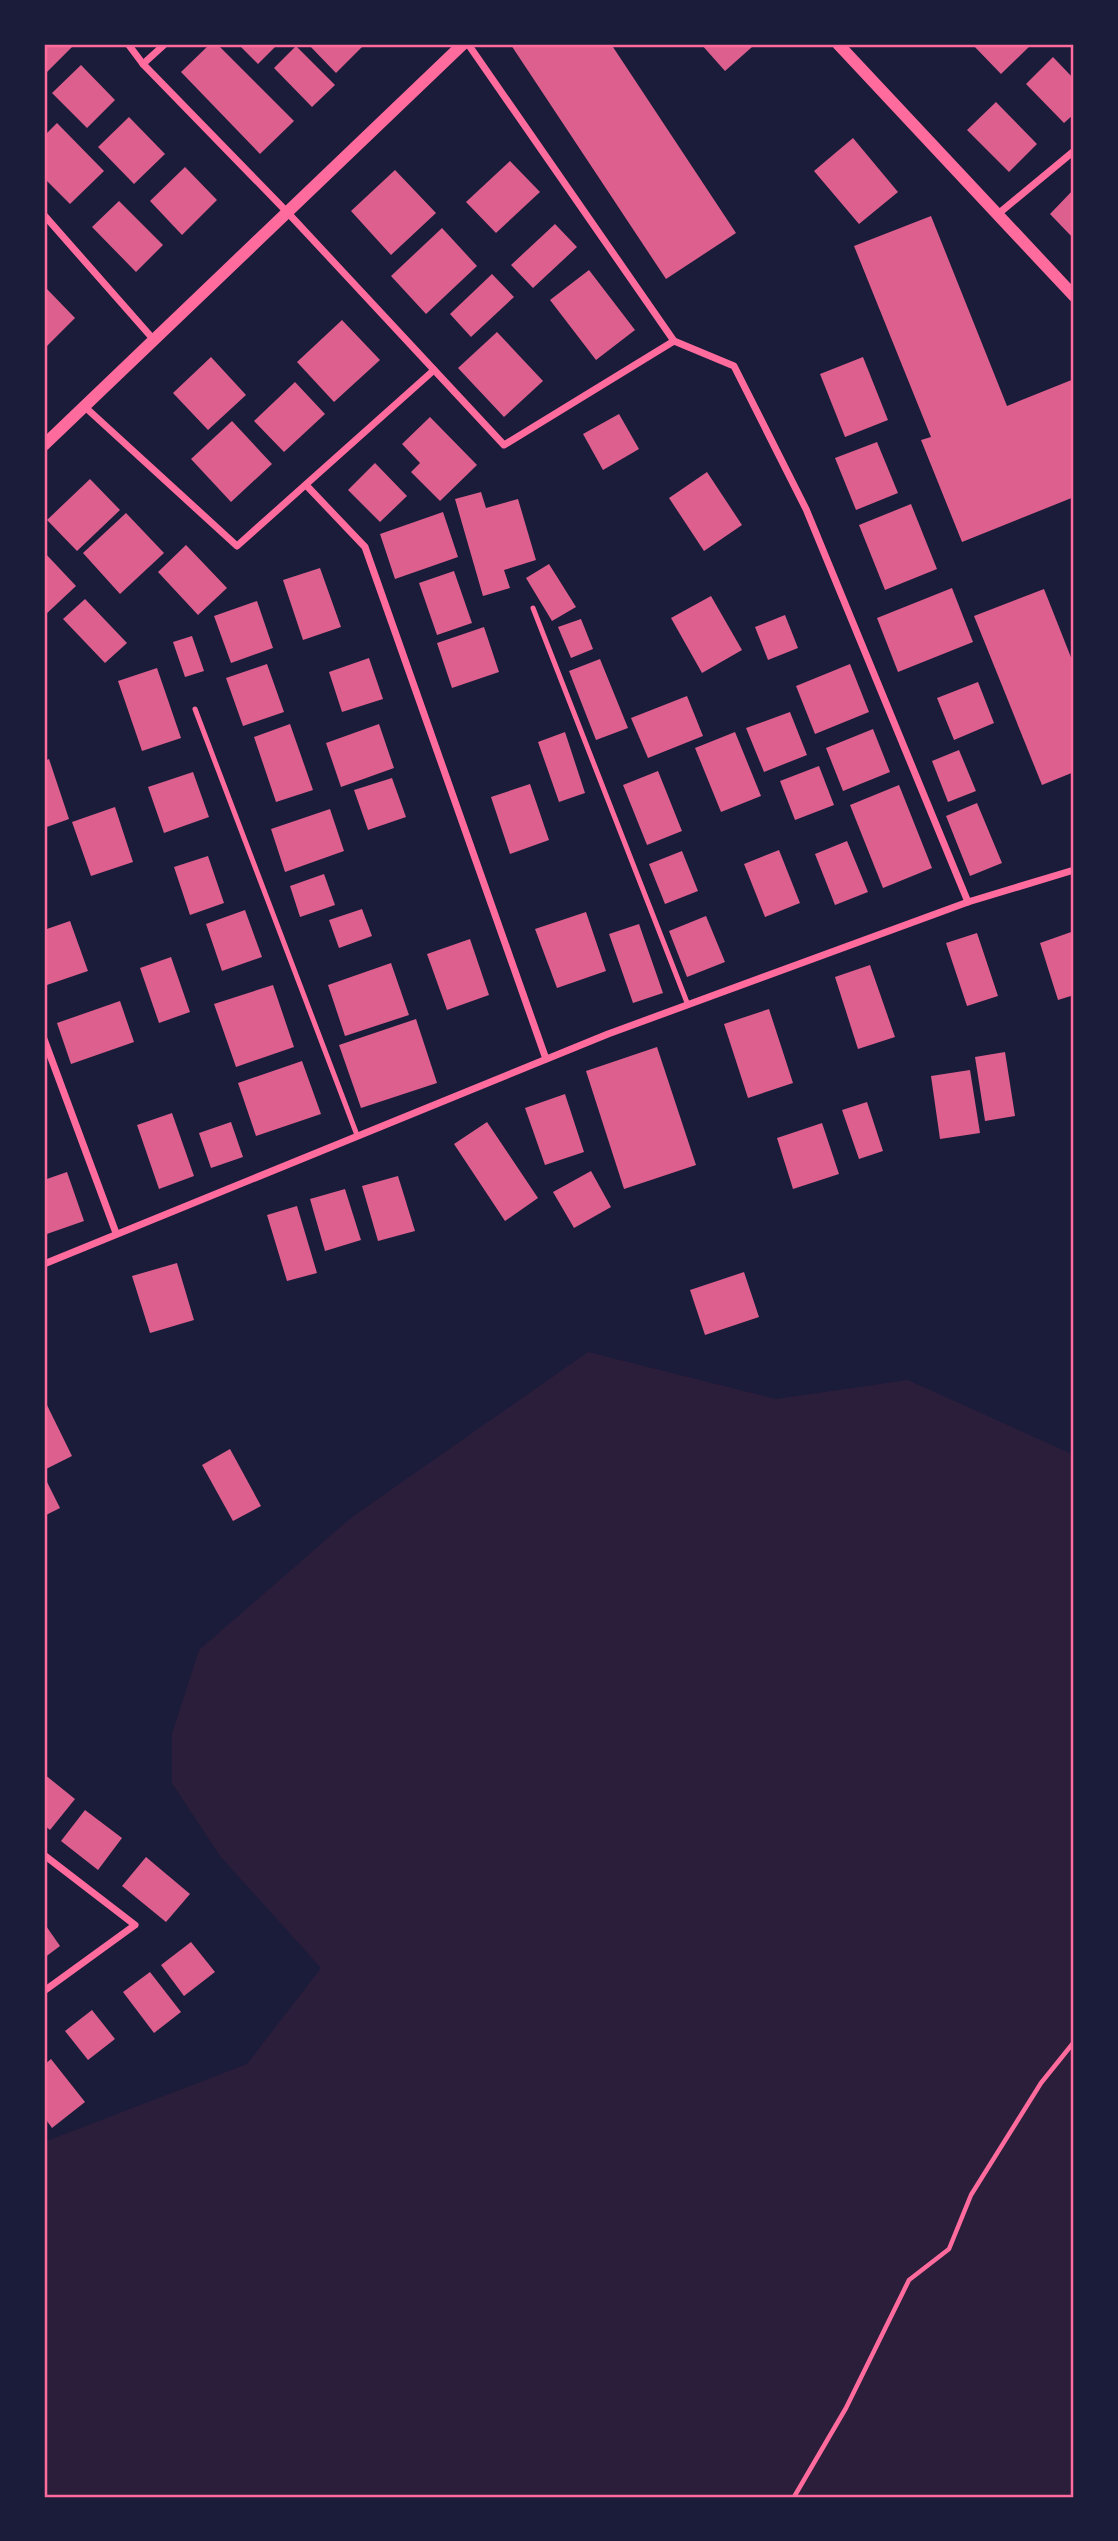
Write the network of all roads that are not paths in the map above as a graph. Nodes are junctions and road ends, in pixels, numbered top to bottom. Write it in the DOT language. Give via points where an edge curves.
graph roads {
  1 [pos="128,44"];
  2 [pos="164,44"];
  3 [pos="463,44"];
  4 [pos="468,44"];
  5 [pos="838,44"];
  6 [pos="144,64"];
  7 [pos="1074,151"];
  8 [pos="288,213"];
  9 [pos="998,214"];
  10 [pos="44,215"];
  11 [pos="1074,296"];
  12 [pos="154,340"];
  13 [pos="674,341"];
  14 [pos="434,370"];
  15 [pos="85,407"];
  16 [pos="44,445"];
  17 [pos="306,485"];
  18 [pos="533,608"];
  19 [pos="195,709"];
  20 [pos="1074,870"];
  21 [pos="968,902"];
  22 [pos="688,1005"];
  23 [pos="44,1039"];
  24 [pos="546,1059"];
  25 [pos="357,1135"];
  26 [pos="116,1233"];
  27 [pos="44,1264"];
  28 [pos="44,1855"];
  29 [pos="44,1991"];
  1 -- 6 [label="street"];
  2 -- 6 [label="street"];
  3 -- 8 [label="street"];
  4 -- 13 [label="street"];
  5 -- 9 [label="street"];
  6 -- 8 [label="street"];
  7 -- 9 [label="street"];
  8 -- 12 [label="street"];
  8 -- 14 [label="street"];
  9 -- 11 [label="street"];
  10 -- 12 [label="street"];
  12 -- 15 [label="street"];
  13 -- 14 [label="street" via="504,446"];
  13 -- 21 [label="street" via="734,366 806,509"];
  14 -- 17 [label="street"];
  15 -- 16 [label="street"];
  15 -- 17 [label="street" via="237,546"];
  17 -- 24 [label="street" via="365,547"];
  18 -- 22 [label="lane"];
  19 -- 25 [label="lane"];
  20 -- 21 [label="street"];
  21 -- 22 [label="street"];
  22 -- 24 [label="street"];
  23 -- 26 [label="street"];
  24 -- 25 [label="street"];
  25 -- 26 [label="street"];
  26 -- 27 [label="street"];
  28 -- 29 [label="street" via="135,1925"];
}
